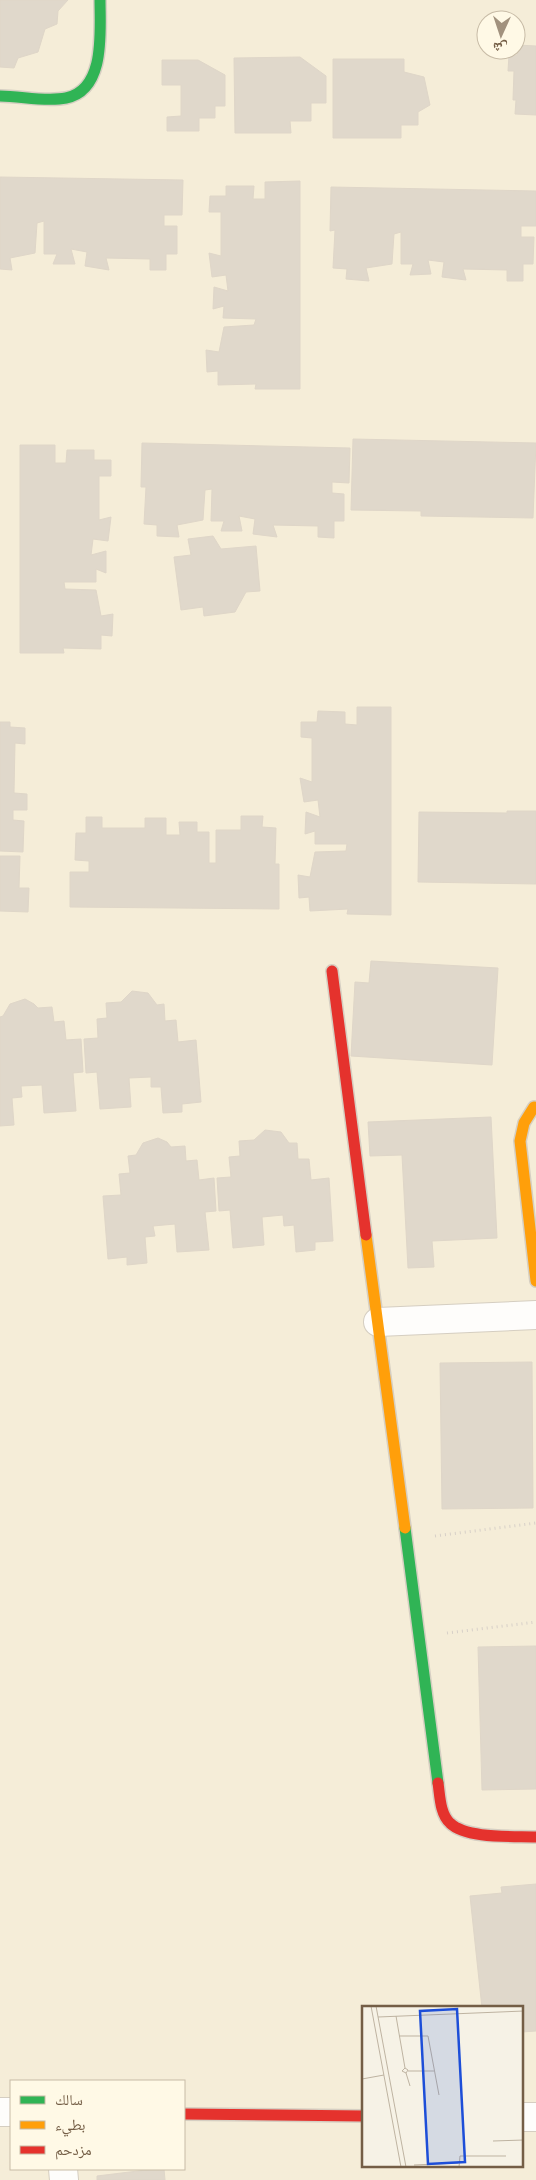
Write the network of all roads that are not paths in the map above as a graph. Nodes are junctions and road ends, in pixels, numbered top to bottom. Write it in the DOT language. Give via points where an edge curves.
graph roads {
  1 [pos="100,0"];
  2 [pos="0,96"];
  3 [pos="332,971"];
  4 [pos="534,1107"];
  5 [pos="536,1281"];
  6 [pos="536,1315"];
  7 [pos="378,1322"];
  8 [pos="536,1837"];
  9 [pos="185,2114"];
  10 [pos="362,2116"];
  1 -- 2 [label="street" via="98,65 92,80 81,91 68,98"];
  3 -- 7 [label="street"];
  4 -- 5 [label="street" via="520,1131 520,1140"];
  6 -- 7 [label="street"];
  7 -- 8 [label="street" via="440,1807 449,1823 466,1834"];
  9 -- 10 [label="street"];
}
